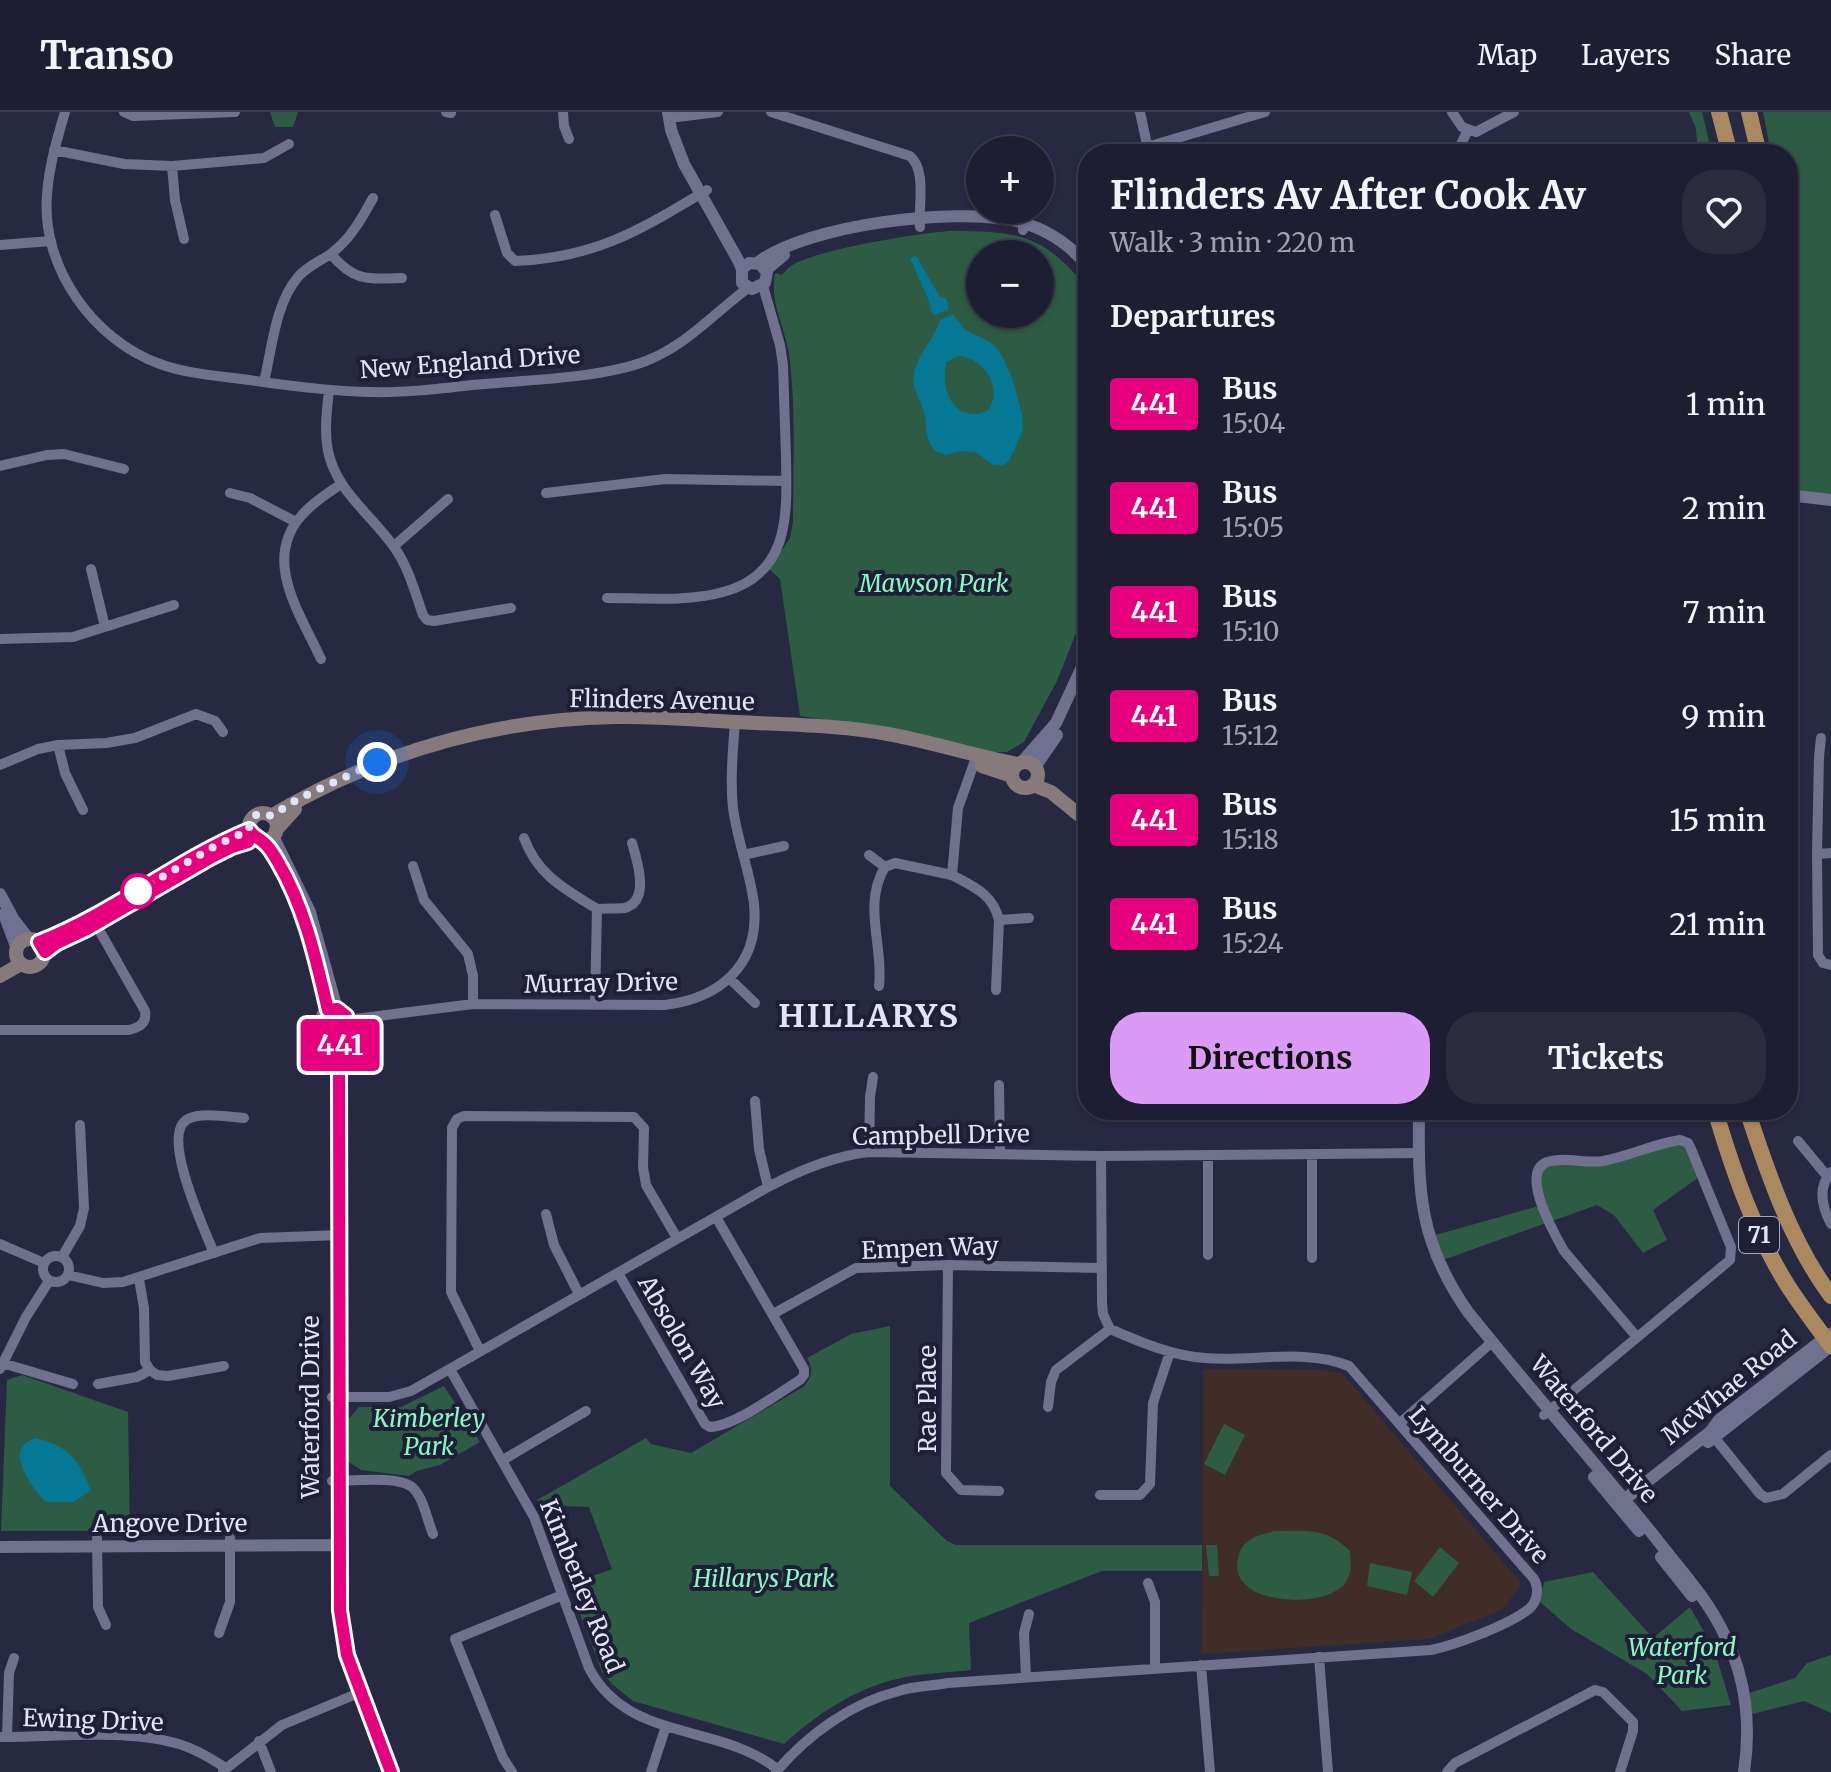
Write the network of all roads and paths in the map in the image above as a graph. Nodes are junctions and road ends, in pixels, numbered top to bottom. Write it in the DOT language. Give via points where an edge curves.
graph roads {
  1 [pos="65,112"];
  2 [pos="124,112"];
  3 [pos="228,112"];
  4 [pos="563,112"];
  5 [pos="718,112"];
  6 [pos="771,112"];
  7 [pos="1140,112"];
  8 [pos="1265,112"];
  9 [pos="1452,112"];
  10 [pos="1514,112"];
  11 [pos="1719,112"];
  12 [pos="1749,112"];
  13 [pos="1761,112"];
  14 [pos="672,115"];
  15 [pos="1468,130"];
  16 [pos="1755,136"];
  17 [pos="569,139"];
  18 [pos="289,144"];
  19 [pos="1147,144"];
  20 [pos="1166,144"];
  21 [pos="1461,144"];
  22 [pos="1727,144"];
  23 [pos="1757,144"];
  24 [pos="54,150"];
  25 [pos="172,166"];
  26 [pos="704,192"];
  27 [pos="373,198"];
  28 [pos="495,215"];
  29 [pos="920,223"];
  30 [pos="1025,224"];
  31 [pos="1024,227"];
  32 [pos="184,239"];
  33 [pos="51,241"];
  34 [pos="0,245"];
  35 [pos="331,254"];
  36 [pos="1078,254"];
  37 [pos="1078,266"];
  38 [pos="753,276"];
  39 [pos="402,278"];
  40 [pos="264,382"];
  41 [pos="329,390"];
  42 [pos="0,466"];
  43 [pos="124,469"];
  44 [pos="786,481"];
  45 [pos="341,484"];
  46 [pos="230,493"];
  47 [pos="546,493"];
  48 [pos="1798,496"];
  49 [pos="448,499"];
  50 [pos="1831,500"];
  51 [pos="1798,504"];
  52 [pos="1831,508"];
  53 [pos="296,522"];
  54 [pos="394,546"];
  55 [pos="91,569"];
  56 [pos="607,598"];
  57 [pos="174,605"];
  58 [pos="511,608"];
  59 [pos="105,627"];
  60 [pos="0,639"];
  61 [pos="321,659"];
  62 [pos="1078,676"];
  63 [pos="1078,695"];
  64 [pos="735,726"];
  65 [pos="223,732"];
  66 [pos="1821,738"];
  67 [pos="58,745"];
  68 [pos="976,759"];
  69 [pos="0,765"];
  70 [pos="1026,772"];
  71 [pos="1078,806"];
  72 [pos="83,810"];
  73 [pos="1078,814"];
  74 [pos="265,832"];
  75 [pos="524,838"];
  76 [pos="632,843"];
  77 [pos="784,846"];
  78 [pos="1831,853"];
  79 [pos="1817,854"];
  80 [pos="743,855"];
  81 [pos="869,855"];
  82 [pos="413,866"];
  83 [pos="885,867"];
  84 [pos="952,875"];
  85 [pos="0,894"];
  86 [pos="0,906"];
  87 [pos="597,909"];
  88 [pos="1029,918"];
  89 [pos="999,920"];
  90 [pos="94,921"];
  91 [pos="38,944"];
  92 [pos="18,956"];
  93 [pos="1831,965"];
  94 [pos="0,968"];
  95 [pos="0,976"];
  96 [pos="730,979"];
  97 [pos="879,986"];
  98 [pos="996,990"];
  99 [pos="755,1003"];
  100 [pos="473,1004"];
  101 [pos="595,1005"];
  102 [pos="333,1009"];
  103 [pos="340,1029"];
  104 [pos="0,1030"];
  105 [pos="873,1077"];
  106 [pos="999,1085"];
  107 [pos="755,1101"];
  108 [pos="244,1118"];
  109 [pos="1413,1120"];
  110 [pos="1418,1120"];
  111 [pos="1718,1120"];
  112 [pos="1750,1120"];
  113 [pos="80,1125"];
  114 [pos="1798,1141"];
  115 [pos="869,1152"];
  116 [pos="1000,1152"];
  117 [pos="1416,1153"];
  118 [pos="1208,1155"];
  119 [pos="1312,1155"];
  120 [pos="1101,1156"];
  121 [pos="1829,1174"];
  122 [pos="768,1187"];
  123 [pos="546,1214"];
  124 [pos="716,1217"];
  125 [pos="1831,1224"];
  126 [pos="336,1236"];
  127 [pos="677,1238"];
  128 [pos="0,1244"];
  129 [pos="214,1253"];
  130 [pos="1208,1255"];
  131 [pos="62,1257"];
  132 [pos="1312,1258"];
  133 [pos="44,1263"];
  134 [pos="948,1265"];
  135 [pos="1100,1268"];
  136 [pos="618,1273"];
  137 [pos="68,1275"];
  138 [pos="139,1279"];
  139 [pos="49,1281"];
  140 [pos="579,1294"];
  141 [pos="1831,1296"];
  142 [pos="773,1314"];
  143 [pos="1110,1329"];
  144 [pos="1636,1336"];
  145 [pos="1829,1339"];
  146 [pos="1489,1345"];
  147 [pos="480,1351"];
  148 [pos="1170,1352"];
  149 [pos="1,1366"];
  150 [pos="224,1366"];
  151 [pos="150,1370"];
  152 [pos="451,1371"];
  153 [pos="73,1384"];
  154 [pos="98,1384"];
  155 [pos="336,1397"];
  156 [pos="1048,1407"];
  157 [pos="586,1411"];
  158 [pos="1546,1413"];
  159 [pos="1400,1423"];
  160 [pos="1712,1434"];
  161 [pos="1831,1455"];
  162 [pos="503,1460"];
  163 [pos="336,1481"];
  164 [pos="999,1491"];
  165 [pos="1100,1495"];
  166 [pos="1624,1506"];
  167 [pos="433,1534"];
  168 [pos="0,1540"];
  169 [pos="336,1540"];
  170 [pos="230,1541"];
  171 [pos="97,1542"];
  172 [pos="0,1547"];
  173 [pos="1148,1583"];
  174 [pos="560,1596"];
  175 [pos="1029,1614"];
  176 [pos="106,1625"];
  177 [pos="219,1633"];
  178 [pos="1319,1657"];
  179 [pos="14,1658"];
  180 [pos="1201,1665"];
  181 [pos="1155,1668"];
  182 [pos="1026,1677"];
  183 [pos="358,1693"];
  184 [pos="666,1726"];
  185 [pos="4,1737"];
  186 [pos="259,1741"];
  187 [pos="223,1770"];
  188 [pos="776,1771"];
  189 [pos="271,1772"];
  190 [pos="383,1772"];
  191 [pos="391,1772"];
  192 [pos="512,1772"];
  193 [pos="651,1772"];
  194 [pos="1210,1772"];
  195 [pos="1328,1772"];
  196 [pos="1447,1772"];
  197 [pos="1620,1772"];
  198 [pos="1737,1772"];
  199 [pos="1744,1772"];
  1 -- 24 [label="street, New England Drive"];
  2 -- 3 [label="street"];
  4 -- 17 [label="street"];
  5 -- 14 [label="street"];
  6 -- 29 [label="street" via="910,156 919,173"];
  7 -- 19 [label="street"];
  8 -- 20 [label="street"];
  9 -- 15 [label="street"];
  10 -- 15 [label="street" via="1482,130"];
  11 -- 22 [label="highway"];
  12 -- 16 [label="highway"];
  13 -- 16 [label="highway"];
  14 -- 26 [label="street" via="678,150"];
  15 -- 21 [label="street"];
  16 -- 23 [label="highway"];
  18 -- 25 [label="street" via="264,158"];
  24 -- 25 [label="street" via="124,164"];
  24 -- 33 [label="street, New England Drive" via="46,196"];
  25 -- 32 [label="street"];
  26 -- 28 [label="street" via="621,240 538,260 515,261 507,253"];
  26 -- 38 [label="street"];
  27 -- 35 [label="street"];
  29 -- 31 [label="street"];
  29 -- 38 [label="street" via="820,241 788,253"];
  30 -- 31 [label="street"];
  31 -- 36 [label="street" via="1056,237"];
  31 -- 37 [label="street"];
  33 -- 34 [label="street"];
  33 -- 40 [label="street, New England Drive" via="71,291 117,341 162,365"];
  35 -- 39 [label="street" via="354,275"];
  35 -- 40 [label="street" via="293,284"];
  38 -- 41 [label="street, New England Drive" via="700,331 666,353 618,369 413,391"];
  38 -- 44 [label="street" via="780,345"];
  40 -- 41 [label="street, New England Drive"];
  41 -- 45 [label="street" via="327,443"];
  42 -- 43 [label="street" via="56,454"];
  44 -- 47 [label="street" via="665,479"];
  44 -- 56 [label="street" via="781,538 766,564 747,582 707,595"];
  45 -- 53 [label="street"];
  45 -- 54 [label="street"];
  46 -- 53 [label="street"];
  48 -- 50 [label="street"];
  49 -- 54 [label="street"];
  51 -- 52 [label="street"];
  53 -- 61 [label="street" via="285,575 292,602"];
  54 -- 58 [label="street" via="427,620"];
  55 -- 59 [label="street"];
  57 -- 59 [label="street"];
  59 -- 60 [label="street" via="73,637"];
  62 -- 70 [label="street"];
  63 -- 70 [label="street" via="1065,722"];
  64 -- 68 [label="main road, Flinders Avenue" via="851,728"];
  64 -- 74 [label="main road, Flinders Avenue" via="616,717 540,722 442,741 377,762 298,799"];
  64 -- 80 [label="street" via="733,806"];
  65 -- 67 [label="street" via="215,721 196,714 135,738"];
  66 -- 79 [label="street"];
  67 -- 69 [label="street"];
  67 -- 72 [label="street"];
  68 -- 70 [label="main road, Flinders Avenue"];
  68 -- 84 [label="street" via="955,822"];
  70 -- 71 [label="main road, Flinders Avenue"];
  70 -- 73 [label="main road, Flinders Avenue"];
  74 -- 90 [label="main road, Flinders Avenue" via="215,846"];
  74 -- 102 [label="street" via="310,912"];
  75 -- 87 [label="street" via="531,858 551,878"];
  76 -- 87 [label="street" via="640,871 638,895 624,908"];
  77 -- 80 [label="street"];
  78 -- 79 [label="street"];
  79 -- 93 [label="street" via="1818,955"];
  80 -- 96 [label="street" via="753,928"];
  81 -- 83 [label="street"];
  82 -- 100 [label="street" via="430,909 468,954"];
  83 -- 84 [label="street" via="895,863"];
  83 -- 97 [label="street" via="873,919"];
  84 -- 89 [label="street" via="987,895"];
  85 -- 91 [label="street" via="14,920"];
  86 -- 92 [label="street"];
  87 -- 101 [label="street"];
  88 -- 89 [label="street"];
  89 -- 98 [label="street"];
  90 -- 91 [label="main road, Flinders Avenue"];
  90 -- 104 [label="street" via="145,1011 145,1021 128,1030"];
  91 -- 92 [label="main road" via="21,942"];
  91 -- 92 [label="main road" via="44,960 37,966 30,968"];
  92 -- 94 [label="main road"];
  92 -- 95 [label="main road"];
  96 -- 99 [label="street"];
  96 -- 101 [label="street, Murray Drive" via="681,1003"];
  100 -- 101 [label="street, Murray Drive"];
  100 -- 103 [label="street, Murray Drive"];
  102 -- 103 [label="street" via="344,1013"];
  102 -- 103 [label="street" via="321,1023 324,1030"];
  103 -- 126 [label="street, Waterford Drive"];
  105 -- 115 [label="street"];
  106 -- 116 [label="street"];
  107 -- 122 [label="street"];
  108 -- 129 [label="street" via="192,1117 180,1130 181,1164"];
  109 -- 117 [label="street, Waterford Drive"];
  110 -- 117 [label="street, Waterford Drive"];
  111 -- 145 [label="highway, 71" via="1760,1236 1788,1286"];
  112 -- 141 [label="highway, 71" via="1771,1179 1816,1276"];
  113 -- 131 [label="street" via="84,1208"];
  114 -- 121 [label="street"];
  115 -- 116 [label="street, Campbell Drive"];
  115 -- 122 [label="street, Campbell Drive" via="823,1162"];
  116 -- 120 [label="street, Campbell Drive"];
  117 -- 119 [label="street, Campbell Drive"];
  117 -- 146 [label="street, Waterford Drive" via="1414,1204 1422,1239 1449,1296"];
  118 -- 119 [label="street, Campbell Drive"];
  118 -- 120 [label="street, Campbell Drive"];
  118 -- 130 [label="street"];
  119 -- 132 [label="street"];
  120 -- 135 [label="street"];
  121 -- 125 [label="street" via="1822,1198"];
  122 -- 124 [label="street, Campbell Drive"];
  123 -- 140 [label="street" via="554,1245"];
  124 -- 127 [label="street, Campbell Drive"];
  124 -- 142 [label="street, Absolon Way"];
  126 -- 129 [label="street" via="268,1237"];
  126 -- 155 [label="street, Waterford Drive"];
  127 -- 136 [label="street, Campbell Drive"];
  127 -- 147 [label="street" via="646,1185 644,1128 634,1117 457,1119 452,1128 451,1292"];
  128 -- 133 [label="street"];
  129 -- 138 [label="street"];
  131 -- 133 [label="street"];
  131 -- 137 [label="street"];
  133 -- 139 [label="street"];
  134 -- 135 [label="street, Empen Way"];
  134 -- 142 [label="street, Empen Way" via="856,1268"];
  134 -- 164 [label="street, Rae Place" via="946,1473 961,1490"];
  135 -- 143 [label="street" via="1103,1314"];
  136 -- 140 [label="street, Campbell Drive"];
  136 -- 142 [label="street, Absolon Way" via="710,1427 735,1418 804,1375"];
  137 -- 138 [label="street" via="103,1283"];
  137 -- 139 [label="street"];
  138 -- 151 [label="street" via="145,1362"];
  139 -- 149 [label="street"];
  140 -- 147 [label="street, Campbell Drive"];
  143 -- 148 [label="street, Lymburner Drive"];
  143 -- 156 [label="street" via="1056,1370"];
  144 -- 144 [label="street" via="1555,1236 1540,1202 1538,1172 1550,1162 1605,1160 1680,1140 1691,1149 1731,1255 1726,1265"];
  144 -- 158 [label="street"];
  145 -- 160 [label="street, McWhae Road"];
  146 -- 158 [label="street, Waterford Drive"];
  146 -- 159 [label="street"];
  147 -- 152 [label="street, Campbell Drive"];
  148 -- 159 [label="street, Lymburner Drive" via="1208,1359 1338,1362 1356,1372"];
  148 -- 165 [label="street" via="1153,1403 1150,1484 1140,1495"];
  149 -- 153 [label="street"];
  150 -- 151 [label="street" via="168,1376"];
  151 -- 154 [label="street"];
  152 -- 155 [label="street, Campbell Drive" via="397,1396"];
  152 -- 162 [label="street, Kimberley Road"];
  155 -- 163 [label="street, Waterford Drive"];
  157 -- 162 [label="street"];
  158 -- 166 [label="street, Waterford Drive"];
  159 -- 178 [label="street, Lymburner Drive" via="1534,1579 1537,1595 1530,1607 1512,1618 1452,1645"];
  160 -- 161 [label="street" via="1766,1498 1783,1494"];
  160 -- 166 [label="street, McWhae Road"];
  162 -- 174 [label="street, Kimberley Road" via="534,1517"];
  163 -- 167 [label="street" via="409,1485"];
  163 -- 169 [label="street, Waterford Drive"];
  166 -- 198 [label="street, Waterford Drive" via="1697,1602 1724,1650 1740,1712"];
  166 -- 199 [label="street, Waterford Drive" via="1685,1574 1726,1636 1746,1705"];
  168 -- 171 [label="street, Angove Drive"];
  169 -- 170 [label="street, Angove Drive"];
  169 -- 183 [label="street, Waterford Drive" via="336,1642"];
  170 -- 171 [label="street, Angove Drive"];
  170 -- 177 [label="street" via="230,1602"];
  171 -- 172 [label="street, Angove Drive"];
  171 -- 176 [label="street" via="98,1607"];
  173 -- 181 [label="street" via="1155,1602"];
  174 -- 184 [label="street, Kimberley Road" via="601,1689 619,1706"];
  174 -- 192 [label="street" via="455,1639"];
  175 -- 182 [label="street" via="1024,1633"];
  178 -- 180 [label="street, Lymburner Drive"];
  178 -- 195 [label="street"];
  179 -- 185 [label="street"];
  180 -- 181 [label="street, Lymburner Drive"];
  180 -- 194 [label="street"];
  181 -- 182 [label="street, Lymburner Drive"];
  182 -- 188 [label="street, Lymburner Drive" via="936,1685 880,1697 821,1730"];
  183 -- 186 [label="street" via="295,1719"];
  183 -- 190 [label="street, Waterford Drive"];
  183 -- 191 [label="street, Waterford Drive"];
  184 -- 188 [label="street, Kimberley Road" via="755,1754"];
  184 -- 193 [label="street"];
  185 -- 187 [label="street, Ewing Drive" via="153,1739 192,1749"];
  186 -- 187 [label="street"];
  186 -- 189 [label="street"];
  196 -- 197 [label="street" via="1595,1690 1633,1722"];
}
